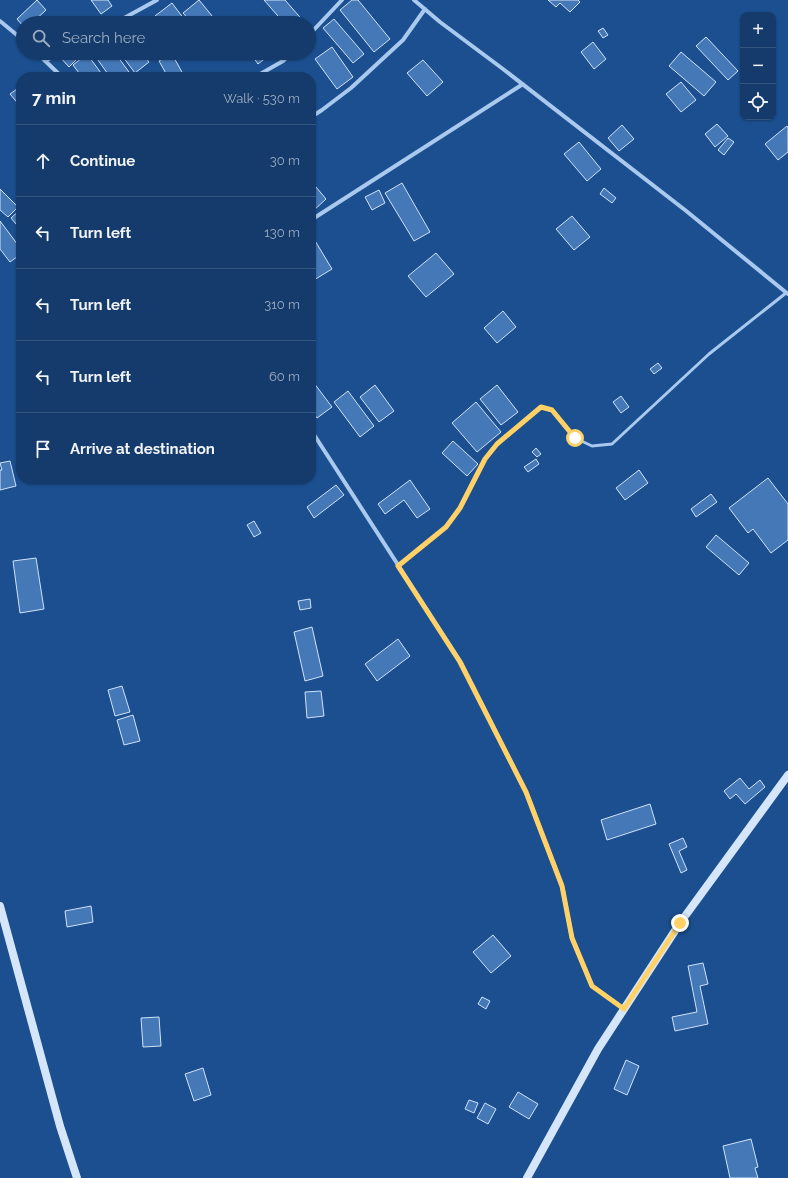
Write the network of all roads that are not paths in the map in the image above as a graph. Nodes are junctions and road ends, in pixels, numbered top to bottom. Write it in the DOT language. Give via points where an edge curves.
graph roads {
  1 [pos="157,0"];
  2 [pos="342,0"];
  3 [pos="414,0"];
  4 [pos="425,9"];
  5 [pos="128,16"];
  6 [pos="0,21"];
  7 [pos="316,28"];
  8 [pos="16,34"];
  9 [pos="284,60"];
  10 [pos="45,61"];
  11 [pos="57,72"];
  12 [pos="264,72"];
  13 [pos="523,84"];
  14 [pos="316,114"];
  15 [pos="316,217"];
  16 [pos="787,294"];
  17 [pos="316,438"];
  18 [pos="398,566"];
  19 [pos="788,775"];
  20 [pos="0,906"];
  21 [pos="624,1009"];
  22 [pos="77,1178"];
  23 [pos="527,1178"];
  1 -- 5 [label="street"];
  2 -- 7 [label="street"];
  3 -- 4 [label="street"];
  4 -- 13 [label="street"];
  4 -- 14 [label="street" via="403,40 350,88"];
  6 -- 8 [label="street"];
  9 -- 12 [label="street"];
  10 -- 11 [label="street"];
  13 -- 15 [label="street"];
  13 -- 16 [label="street"];
  16 -- 18 [label="lane" via="709,354 612,444 592,446 575,438 552,410 541,407 497,444 485,459 460,508 446,527"];
  17 -- 18 [label="street"];
  18 -- 21 [label="street" via="460,662 526,792 562,886 572,938 592,986"];
  19 -- 21 [label="main road" via="680,923"];
  20 -- 22 [label="main road" via="60,1126"];
  21 -- 23 [label="main road" via="598,1049"];
}
